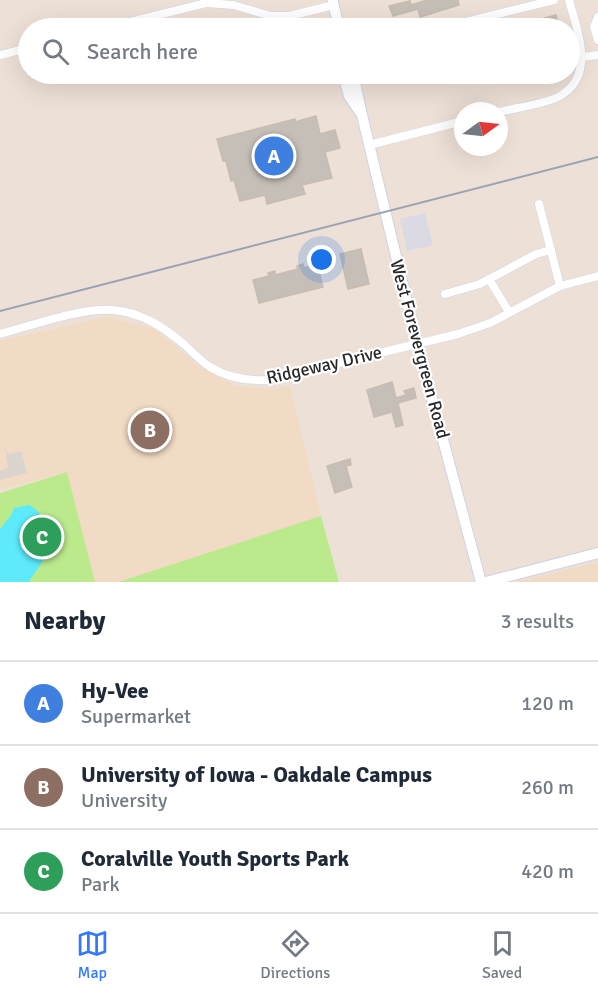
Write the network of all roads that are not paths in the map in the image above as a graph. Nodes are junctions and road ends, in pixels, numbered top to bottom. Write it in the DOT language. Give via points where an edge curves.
graph roads {
  1 [pos="554,0"];
  2 [pos="569,0"];
  3 [pos="332,2"];
  4 [pos="598,17"];
  5 [pos="146,18"];
  6 [pos="336,18"];
  7 [pos="481,18"];
  8 [pos="573,18"];
  9 [pos="598,40"];
  10 [pos="580,48"];
  11 [pos="18,50"];
  12 [pos="0,55"];
  13 [pos="598,55"];
  14 [pos="582,57"];
  15 [pos="580,71"];
  16 [pos="346,84"];
  17 [pos="355,84"];
  18 [pos="572,84"];
  19 [pos="508,110"];
  20 [pos="362,115"];
  21 [pos="454,123"];
  22 [pos="369,145"];
  23 [pos="539,204"];
  24 [pos="551,250"];
  25 [pos="598,276"];
  26 [pos="489,279"];
  27 [pos="560,286"];
  28 [pos="445,294"];
  29 [pos="509,312"];
  30 [pos="0,334"];
  31 [pos="417,343"];
  32 [pos="598,554"];
  33 [pos="480,582"];
  34 [pos="486,582"];
  1 -- 7 [label="street"];
  2 -- 8 [label="street"];
  3 -- 5 [label="street" via="300,14 271,16 233,5 206,3"];
  3 -- 6 [label="street"];
  4 -- 9 [label="street" via="594,27"];
  10 -- 14 [label="street"];
  11 -- 12 [label="street"];
  13 -- 14 [label="street"];
  14 -- 15 [label="street"];
  16 -- 20 [label="street, West Forevergreen Road"];
  17 -- 20 [label="street, West Forevergreen Road"];
  18 -- 19 [label="street" via="558,97"];
  20 -- 22 [label="street, West Forevergreen Road"];
  21 -- 22 [label="street"];
  22 -- 31 [label="street, West Forevergreen Road"];
  23 -- 24 [label="street"];
  24 -- 26 [label="street"];
  24 -- 27 [label="street"];
  25 -- 27 [label="street, Ridgeway Drive"];
  26 -- 28 [label="street"];
  26 -- 29 [label="street"];
  27 -- 29 [label="street, Ridgeway Drive"];
  29 -- 31 [label="street, Ridgeway Drive" via="458,334"];
  30 -- 31 [label="street, Ridgeway Drive" via="87,311 122,311 165,329 218,371 255,381 282,378"];
  31 -- 33 [label="street, West Forevergreen Road"];
  32 -- 34 [label="street"];
}
